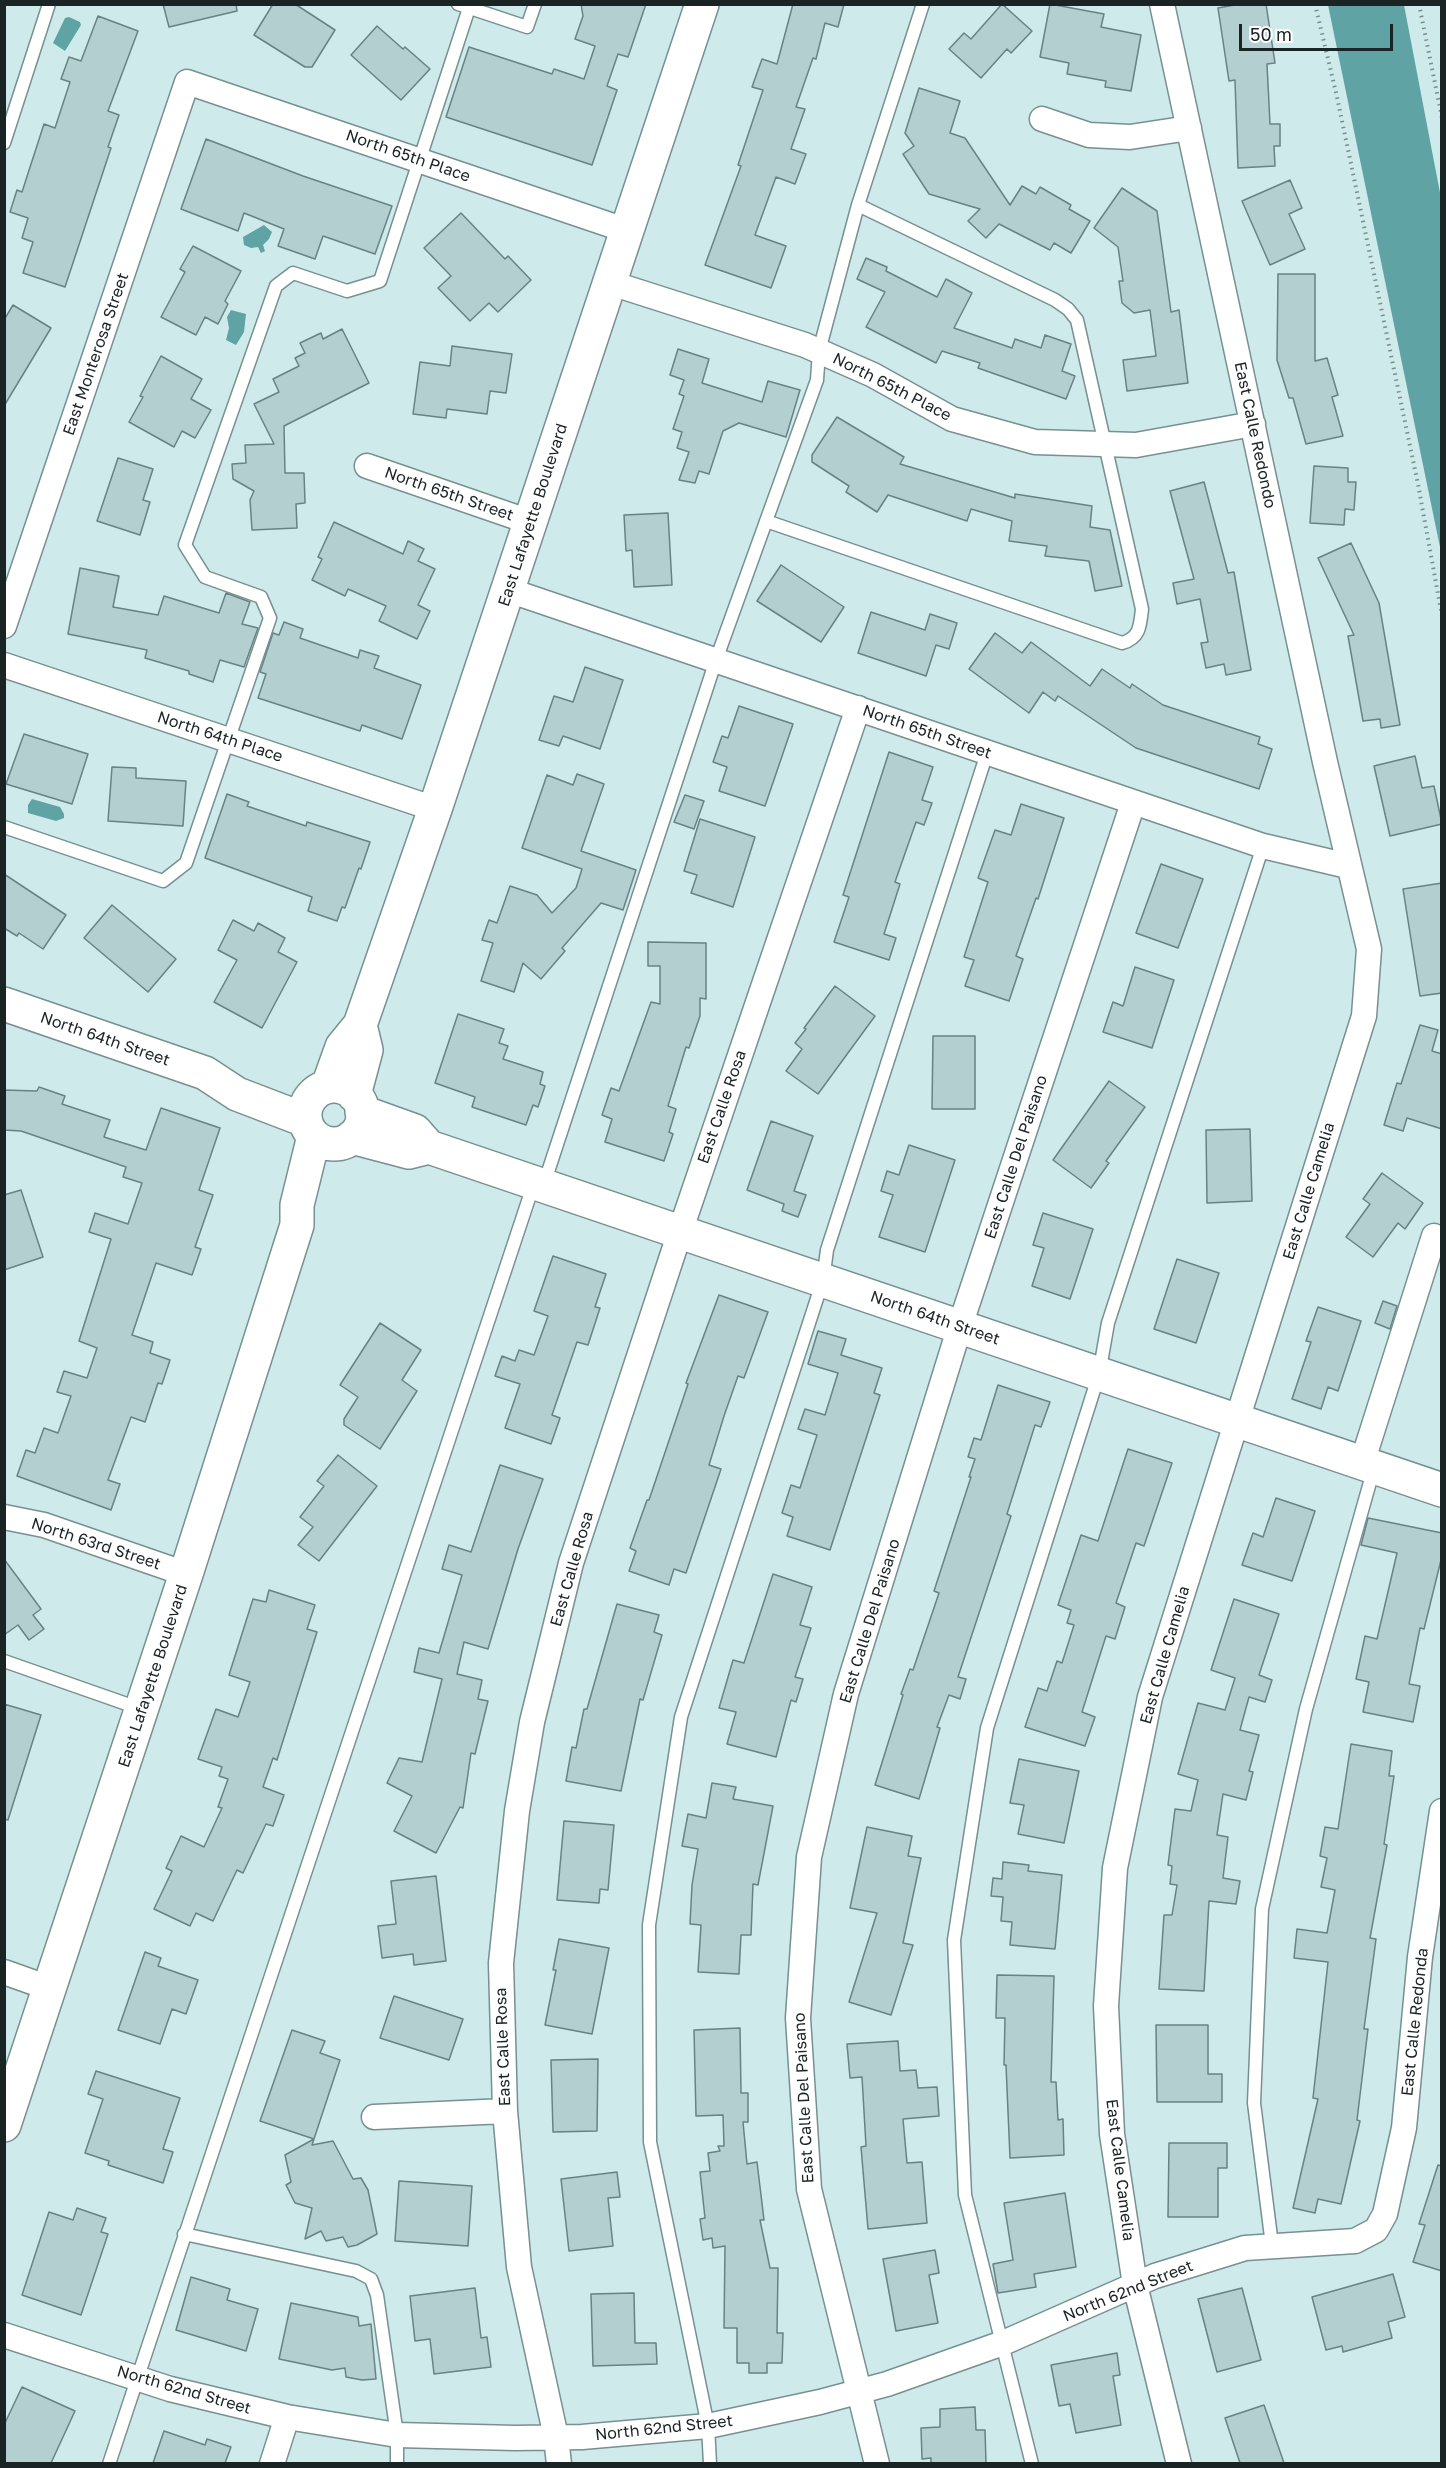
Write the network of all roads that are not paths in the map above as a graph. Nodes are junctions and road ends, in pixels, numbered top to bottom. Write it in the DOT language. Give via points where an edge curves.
graph roads {
  1 [pos="49,4"];
  2 [pos="535,4"];
  3 [pos="702,4"];
  4 [pos="923,4"];
  5 [pos="1162,4"];
  6 [pos="464,6"];
  7 [pos="187,82"];
  8 [pos="1042,119"];
  9 [pos="1189,128"];
  10 [pos="4,143"];
  11 [pos="418,160"];
  12 [pos="858,205"];
  13 [pos="628,231"];
  14 [pos="611,283"];
  15 [pos="819,351"];
  16 [pos="1253,424"];
  17 [pos="1106,444"];
  18 [pos="367,466"];
  19 [pos="766,521"];
  20 [pos="531,522"];
  21 [pos="508,590"];
  22 [pos="4,626"];
  23 [pos="716,660"];
  24 [pos="4,665"];
  25 [pos="858,708"];
  26 [pos="229,740"];
  27 [pos="987,753"];
  28 [pos="1133,803"];
  29 [pos="435,808"];
  30 [pos="4,827"];
  31 [pos="1263,846"];
  32 [pos="1348,866"];
  33 [pos="4,1004"];
  34 [pos="333,1116"];
  35 [pos="539,1184"];
  36 [pos="680,1232"];
  37 [pos="1434,1236"];
  38 [pos="823,1280"];
  39 [pos="960,1326"];
  40 [pos="1100,1374"];
  41 [pos="1238,1421"];
  42 [pos="1368,1465"];
  43 [pos="1442,1490"];
  44 [pos="4,1517"];
  45 [pos="186,1574"];
  46 [pos="4,1661"];
  47 [pos="142,1709"];
  48 [pos="1442,1811"];
  49 [pos="4,1972"];
  50 [pos="50,1988"];
  51 [pos="505,2111"];
  52 [pos="374,2117"];
  53 [pos="4,2125"];
  54 [pos="1376,2230"];
  55 [pos="184,2234"];
  56 [pos="1272,2245"];
  57 [pos="1135,2285"];
  58 [pos="4,2335"];
  59 [pos="1004,2343"];
  60 [pos="138,2378"];
  61 [pos="858,2392"];
  62 [pos="286,2417"];
  63 [pos="708,2426"];
  64 [pos="397,2435"];
  65 [pos="556,2437"];
  66 [pos="110,2463"];
  67 [pos="272,2463"];
  68 [pos="397,2463"];
  69 [pos="559,2463"];
  70 [pos="710,2463"];
  71 [pos="877,2463"];
  72 [pos="1032,2463"];
  73 [pos="1179,2463"];
  1 -- 10 [label="lane"];
  2 -- 6 [label="lane" via="527,27"];
  3 -- 13 [label="street, East Lafayette Boulevard"];
  4 -- 12 [label="lane"];
  5 -- 9 [label="street, East Calle Redondo"];
  6 -- 11 [label="lane"];
  7 -- 11 [label="street, North 65th Place"];
  7 -- 22 [label="street, East Monterosa Street"];
  8 -- 9 [label="street" via="1089,135 1130,137"];
  9 -- 16 [label="street, East Calle Redondo"];
  11 -- 13 [label="street, North 65th Place"];
  11 -- 26 [label="lane" via="380,281 347,291 292,273 276,285 184,545 204,577 261,597 270,618"];
  12 -- 15 [label="lane"];
  12 -- 17 [label="lane" via="1068,309 1077,320"];
  13 -- 14 [label="street, East Lafayette Boulevard"];
  14 -- 15 [label="street, North 65th Place"];
  14 -- 20 [label="street, East Lafayette Boulevard"];
  15 -- 17 [label="street, North 65th Place" via="873,375 952,419 1035,442"];
  15 -- 19 [label="lane" via="817,380"];
  16 -- 17 [label="street, North 65th Place" via="1136,445"];
  16 -- 32 [label="street, East Calle Redondo"];
  17 -- 19 [label="lane" via="1142,609 1139,631 1133,640 1122,643"];
  18 -- 20 [label="street, North 65th Street"];
  19 -- 23 [label="lane"];
  20 -- 21 [label="street, East Lafayette Boulevard"];
  21 -- 23 [label="street, North 65th Street"];
  21 -- 29 [label="street, East Lafayette Boulevard"];
  23 -- 25 [label="street, North 65th Street"];
  23 -- 35 [label="lane"];
  24 -- 26 [label="street, North 64th Place"];
  25 -- 27 [label="street, North 65th Street"];
  25 -- 36 [label="street, East Calle Rosa"];
  26 -- 29 [label="street, North 64th Place"];
  26 -- 30 [label="lane" via="186,863 163,881"];
  27 -- 28 [label="street, North 65th Street"];
  27 -- 38 [label="lane" via="827,1250"];
  28 -- 31 [label="street, North 65th Street"];
  28 -- 39 [label="street, East Calle Del Paisano"];
  29 -- 34 [label="street, East Lafayette Boulevard" via="360,1025 342,1047"];
  31 -- 32 [label="street, North 65th Street"];
  31 -- 40 [label="lane" via="1108,1323"];
  32 -- 41 [label="street, East Calle Camelia" via="1369,950 1364,1016"];
  33 -- 34 [label="street, North 64th Street" via="205,1073 237,1094"];
  34 -- 35 [label="street, North 64th Street" via="415,1131 429,1147"];
  34 -- 45 [label="street, East Lafayette Boulevard" via="297,1205 297,1225"];
  35 -- 36 [label="street, North 64th Street"];
  35 -- 55 [label="lane"];
  36 -- 38 [label="street, North 64th Street"];
  36 -- 51 [label="street, East Calle Rosa" via="571,1563 532,1722 517,1811 501,1963"];
  37 -- 42 [label="street"];
  38 -- 39 [label="street, North 64th Street"];
  38 -- 63 [label="lane" via="681,1717 649,1925 650,2142"];
  39 -- 40 [label="street, North 64th Street"];
  39 -- 61 [label="street, East Calle Del Paisano" via="846,1694 809,1857 798,2018 809,2189"];
  40 -- 41 [label="street, North 64th Street"];
  40 -- 59 [label="lane" via="987,1728 954,1940 965,2195"];
  41 -- 42 [label="street, North 64th Street"];
  41 -- 57 [label="street, East Calle Camelia" via="1150,1696 1115,1868 1106,2006 1112,2122"];
  42 -- 43 [label="street, North 64th Street"];
  42 -- 56 [label="lane" via="1306,1709 1262,1909 1254,2103"];
  44 -- 45 [label="street, North 63rd Street" via="44,1525"];
  45 -- 47 [label="street, East Lafayette Boulevard"];
  46 -- 47 [label="lane"];
  47 -- 50 [label="street, East Lafayette Boulevard"];
  48 -- 54 [label="street, East Calle Redonda" via="1420,1957 1404,2128 1385,2214"];
  49 -- 50 [label="street"];
  50 -- 53 [label="street, East Lafayette Boulevard"];
  51 -- 52 [label="street"];
  51 -- 65 [label="street, East Calle Rosa" via="519,2267"];
  54 -- 56 [label="street, North 62nd Street" via="1355,2241"];
  55 -- 60 [label="lane"];
  55 -- 64 [label="lane" via="356,2271 371,2279 377,2295"];
  56 -- 57 [label="street, North 62nd Street" via="1245,2248"];
  57 -- 59 [label="street, North 62nd Street"];
  57 -- 73 [label="street, East Calle Camelia"];
  58 -- 60 [label="street, North 62nd Street"];
  59 -- 61 [label="street, North 62nd Street"];
  59 -- 72 [label="lane"];
  60 -- 62 [label="street, North 62nd Street"];
  60 -- 66 [label="lane"];
  61 -- 63 [label="street, North 62nd Street"];
  61 -- 71 [label="street, East Calle Del Paisano"];
  62 -- 64 [label="street, North 62nd Street"];
  62 -- 67 [label="street"];
  63 -- 65 [label="street, North 62nd Street"];
  63 -- 70 [label="lane"];
  64 -- 65 [label="street, North 62nd Street"];
  64 -- 68 [label="lane"];
  65 -- 69 [label="street, East Calle Rosa"];
}
